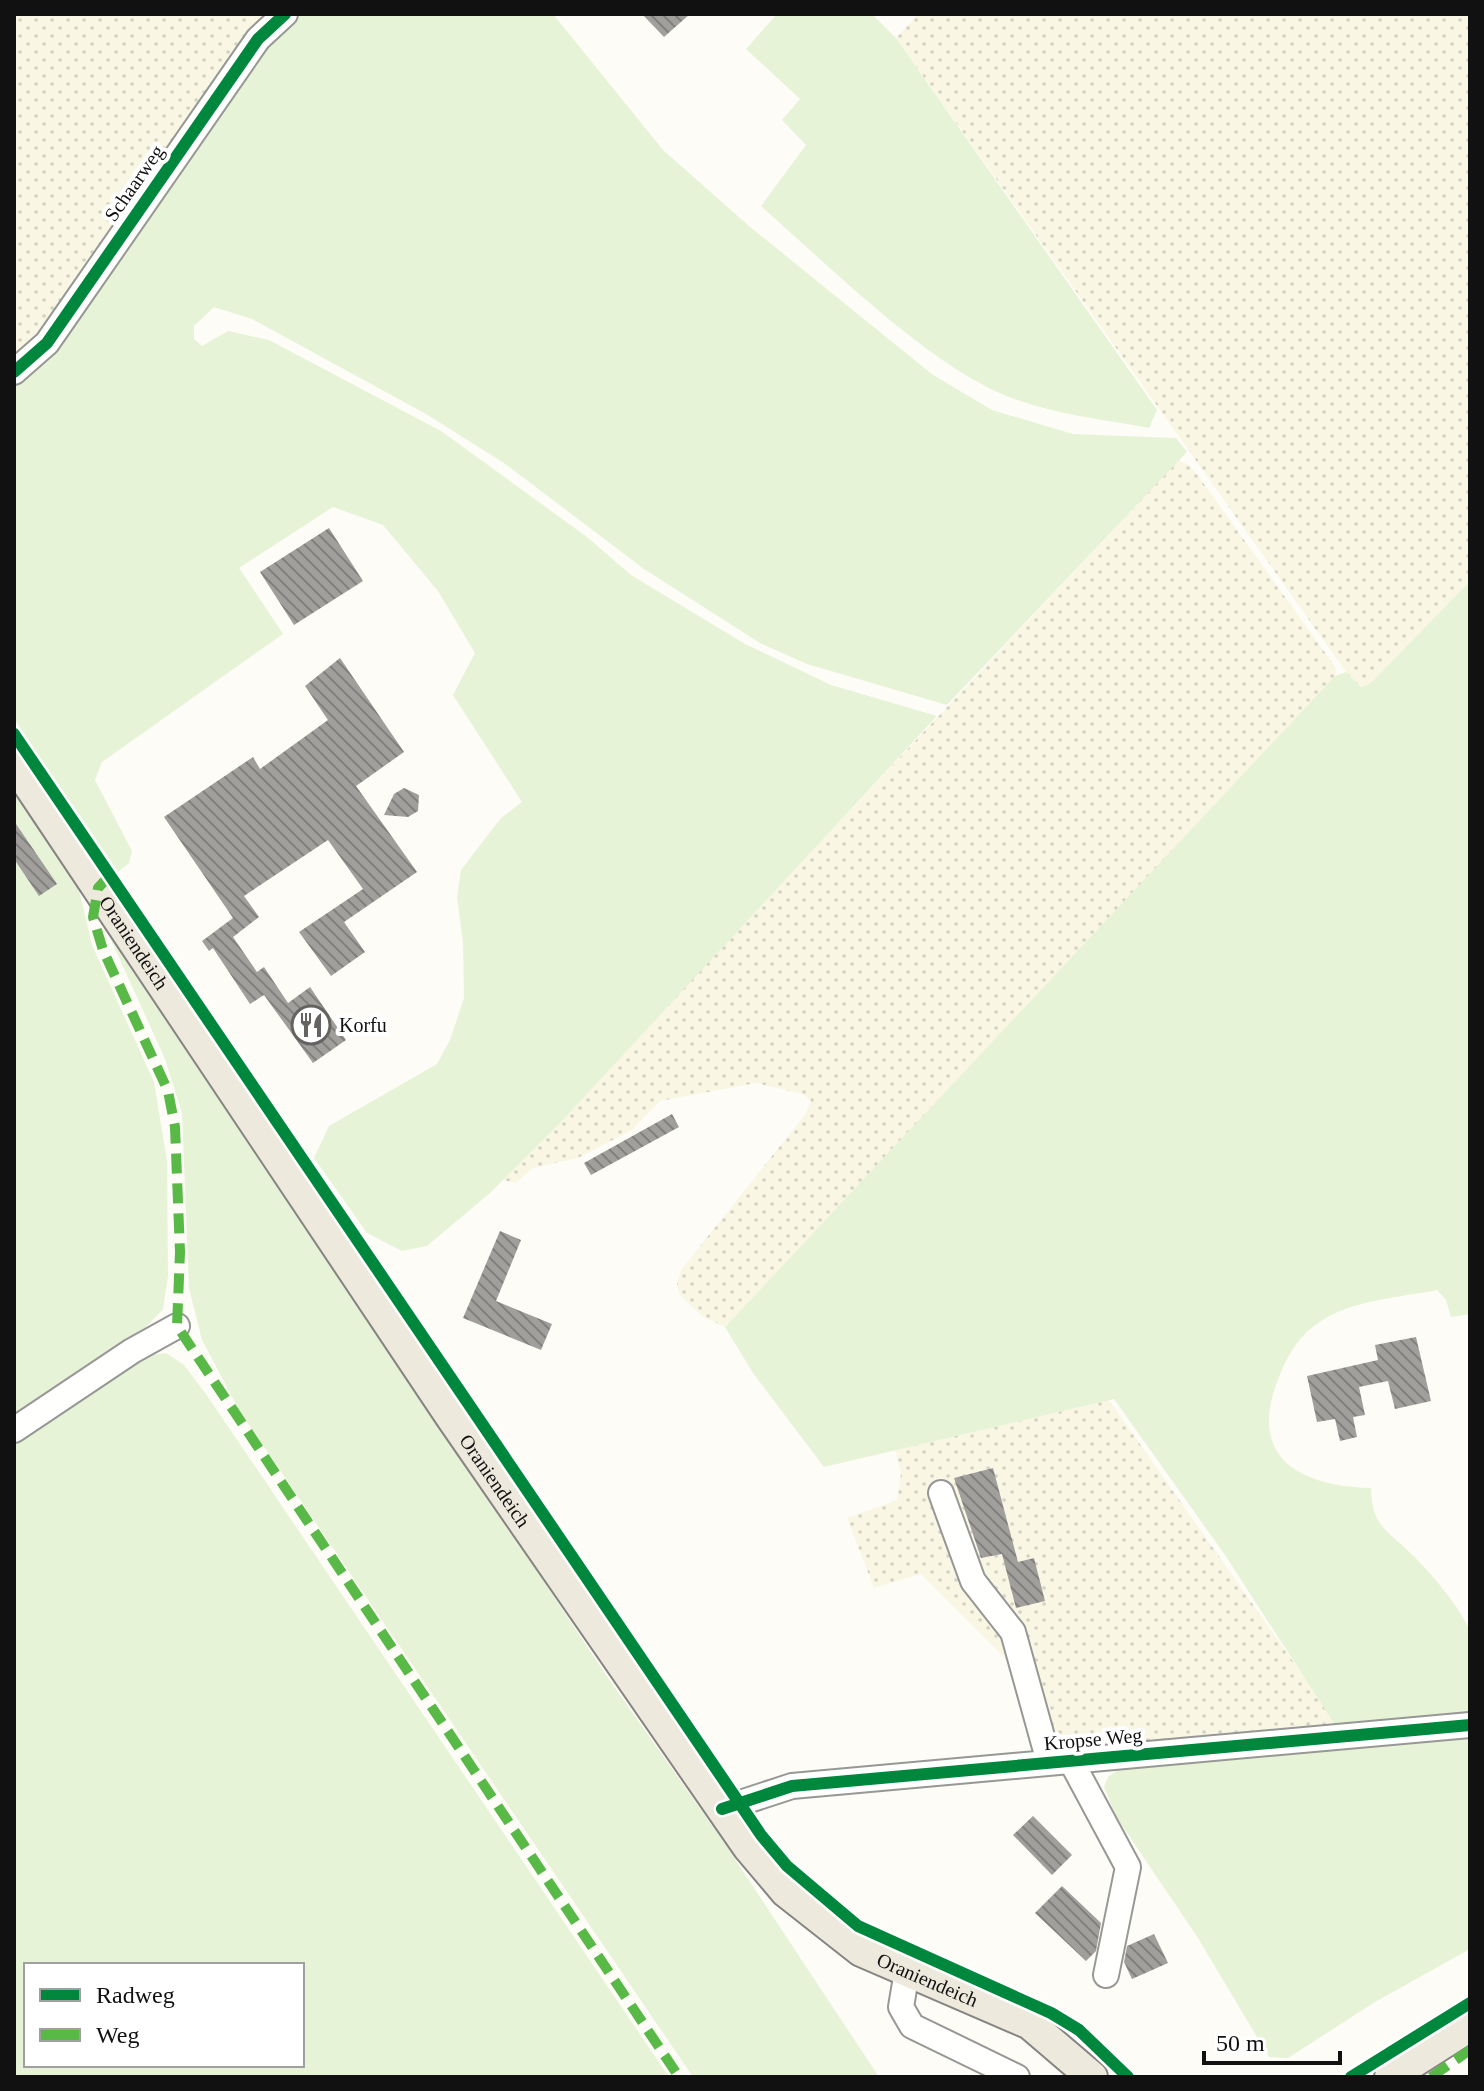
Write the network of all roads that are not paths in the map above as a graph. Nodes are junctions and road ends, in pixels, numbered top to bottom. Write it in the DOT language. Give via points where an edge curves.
graph roads {
  1 [pos="285,14"];
  2 [pos="14,372"];
  3 [pos="14,763"];
  4 [pos="177,1326"];
  5 [pos="14,1430"];
  6 [pos="941,1493"];
  7 [pos="1470,1725"];
  8 [pos="1060,1762"];
  9 [pos="722,1809"];
  10 [pos="907,1971"];
  11 [pos="1106,1975"];
  12 [pos="1470,2026"];
  13 [pos="937,2039"];
  14 [pos="986,2077"];
  15 [pos="1017,2077"];
  16 [pos="1092,2077"];
  17 [pos="1390,2077"];
  1 -- 2 [label="street, Schaarweg" via="258,39 47,343"];
  3 -- 9 [label="main road, Oraniendeich" via="451,1417"];
  4 -- 5 [label="street"];
  6 -- 8 [label="street" via="973,1581 1013,1632"];
  7 -- 8 [label="street, Kropse Weg"];
  8 -- 9 [label="street, Kropse Weg" via="792,1786"];
  8 -- 11 [label="street" via="1128,1867"];
  9 -- 10 [label="main road, Oraniendeich" via="748,1847 805,1908 861,1951"];
  10 -- 13 [label="street" via="904,2016"];
  10 -- 16 [label="main road, Oraniendeich" via="1030,2024"];
  12 -- 17 [label="main road"];
  13 -- 14 [label="street"];
  13 -- 15 [label="street"];
}
